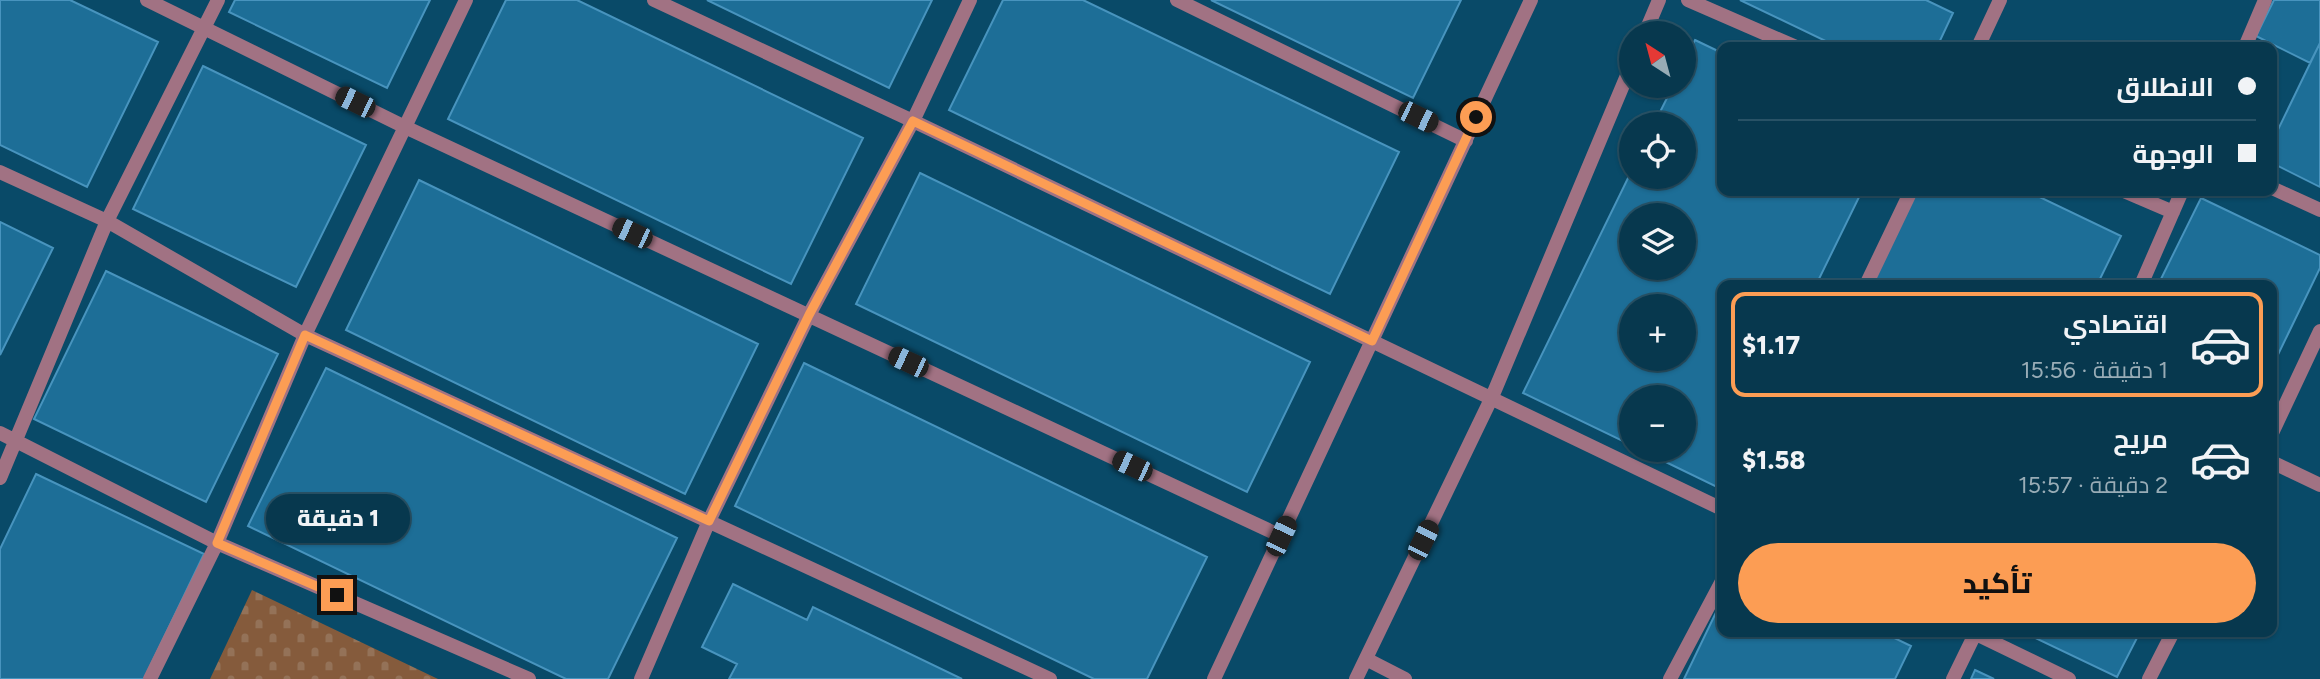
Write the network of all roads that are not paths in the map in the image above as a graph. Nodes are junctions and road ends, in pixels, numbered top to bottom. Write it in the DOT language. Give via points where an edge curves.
graph roads {
  1 [pos="147,0"];
  2 [pos="218,0"];
  3 [pos="466,0"];
  4 [pos="654,0"];
  5 [pos="970,0"];
  6 [pos="1177,0"];
  7 [pos="1531,0"];
  8 [pos="1659,0"];
  9 [pos="1688,0"];
  10 [pos="2000,0"];
  11 [pos="2261,1"];
  12 [pos="1650,21"];
  13 [pos="205,27"];
  14 [pos="1785,42"];
  15 [pos="1980,42"];
  16 [pos="2247,42"];
  17 [pos="1619,95"];
  18 [pos="913,121"];
  19 [pos="405,127"];
  20 [pos="1465,141"];
  21 [pos="0,172"];
  22 [pos="2277,190"];
  23 [pos="1909,196"];
  24 [pos="2136,196"];
  25 [pos="2180,196"];
  26 [pos="2320,210"];
  27 [pos="2173,212"];
  28 [pos="107,221"];
  29 [pos="1868,280"];
  30 [pos="2143,280"];
  31 [pos="809,315"];
  32 [pos="2320,331"];
  33 [pos="305,335"];
  34 [pos="1372,341"];
  35 [pos="1492,397"];
  36 [pos="2277,422"];
  37 [pos="0,433"];
  38 [pos="17,442"];
  39 [pos="2277,464"];
  40 [pos="0,478"];
  41 [pos="2320,485"];
  42 [pos="1717,507"];
  43 [pos="709,521"];
  44 [pos="1281,536"];
  45 [pos="217,543"];
  46 [pos="1717,590"];
  47 [pos="1972,637"];
  48 [pos="1984,637"];
  49 [pos="2170,637"];
  50 [pos="1366,659"];
  51 [pos="150,679"];
  52 [pos="529,679"];
  53 [pos="641,679"];
  54 [pos="1050,679"];
  55 [pos="1214,679"];
  56 [pos="1356,679"];
  57 [pos="1405,679"];
  58 [pos="1670,679"];
  59 [pos="1953,679"];
  60 [pos="2069,679"];
  61 [pos="2149,679"];
  1 -- 13 [label="street"];
  2 -- 13 [label="street"];
  3 -- 19 [label="street"];
  4 -- 18 [label="street"];
  5 -- 18 [label="street"];
  6 -- 20 [label="street"];
  7 -- 20 [label="street"];
  8 -- 12 [label="street"];
  9 -- 14 [label="street"];
  10 -- 15 [label="street"];
  11 -- 16 [label="street"];
  13 -- 19 [label="street"];
  13 -- 28 [label="street"];
  17 -- 35 [label="street"];
  18 -- 31 [label="street"];
  18 -- 34 [label="street"];
  19 -- 31 [label="street"];
  19 -- 33 [label="street"];
  20 -- 34 [label="street"];
  21 -- 28 [label="street"];
  22 -- 26 [label="street"];
  23 -- 29 [label="street"];
  24 -- 27 [label="street"];
  25 -- 27 [label="street"];
  27 -- 30 [label="street"];
  28 -- 33 [label="street"];
  28 -- 38 [label="street"];
  31 -- 43 [label="street"];
  31 -- 44 [label="street"];
  32 -- 36 [label="street"];
  33 -- 43 [label="street"];
  33 -- 45 [label="street"];
  34 -- 35 [label="street"];
  34 -- 44 [label="street"];
  35 -- 42 [label="street"];
  35 -- 50 [label="street"];
  37 -- 38 [label="street"];
  38 -- 40 [label="street"];
  38 -- 45 [label="street"];
  39 -- 41 [label="street"];
  43 -- 53 [label="street"];
  43 -- 54 [label="street"];
  44 -- 55 [label="street"];
  45 -- 51 [label="street"];
  45 -- 52 [label="street"];
  46 -- 58 [label="street"];
  47 -- 59 [label="street"];
  48 -- 60 [label="street"];
  49 -- 61 [label="street"];
  50 -- 56 [label="street"];
  50 -- 57 [label="street"];
}
